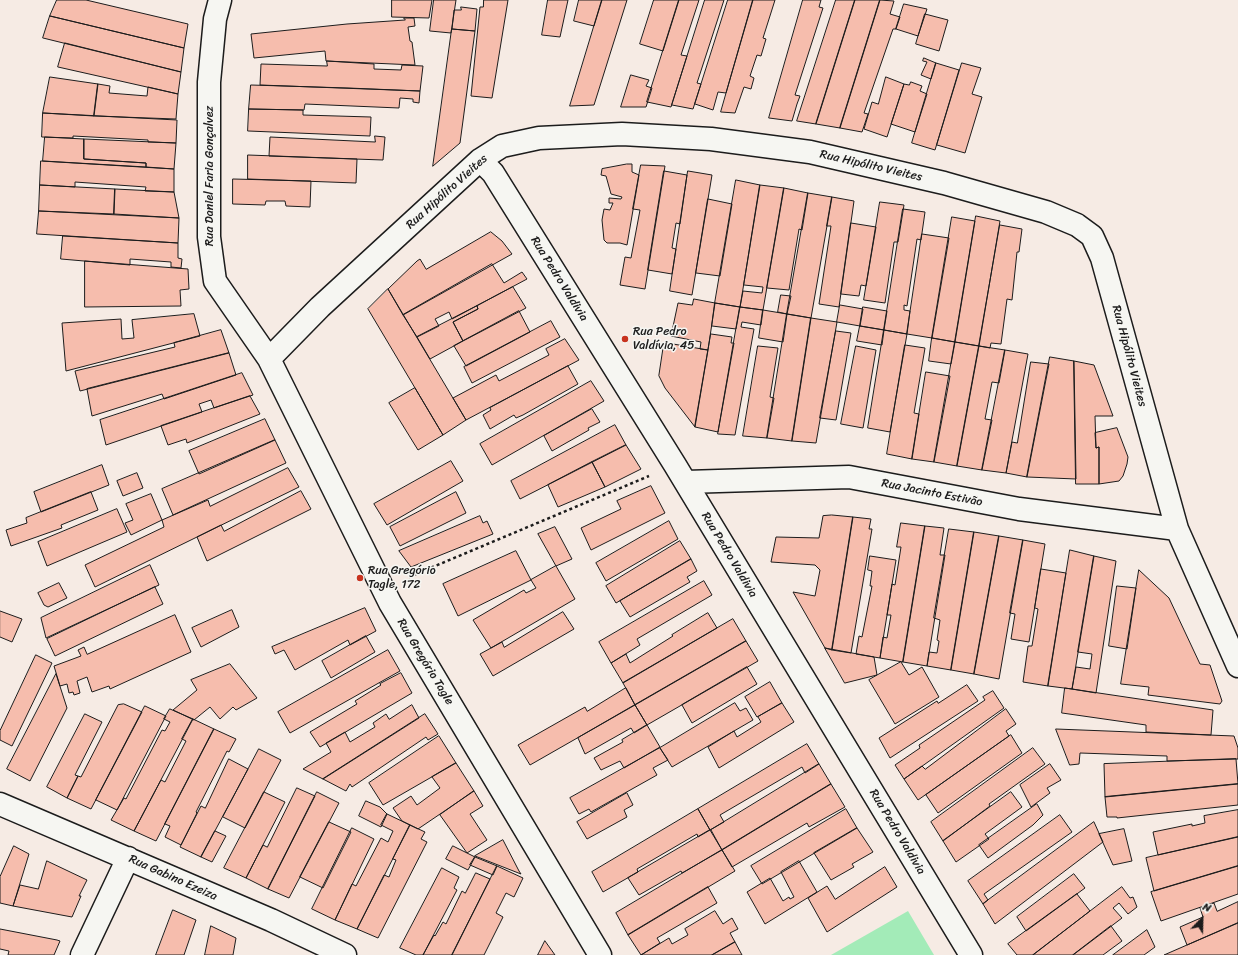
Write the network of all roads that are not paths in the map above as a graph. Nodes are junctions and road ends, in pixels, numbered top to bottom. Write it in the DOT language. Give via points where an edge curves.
graph roads {
  1 [pos="220,0"];
  2 [pos="480,160"];
  3 [pos="269,359"];
  4 [pos="680,474"];
  5 [pos="1177,528"];
  6 [pos="1238,666"];
  7 [pos="0,804"];
  8 [pos="128,858"];
  9 [pos="82,955"];
  10 [pos="345,955"];
  11 [pos="600,955"];
  12 [pos="971,955"];
  1 -- 3 [label="street, Rua Daniel Faria Gonçalvez" via="215,19 209,82 209,237 215,281"];
  2 -- 3 [label="street, Rua Hipólito Vieites" via="320,308"];
  2 -- 4 [label="street, Rua Pedro Valdivia" via="493,173"];
  2 -- 5 [label="street, Rua Hipólito Vieites" via="502,146 539,138 622,134 711,139 810,152 929,179 1046,212 1077,225 1092,236 1102,258"];
  3 -- 11 [label="street, Rua Gregório Tagle" via="390,603"];
  4 -- 5 [label="street, Rua Jacinto Estivão" via="849,477 1019,509"];
  4 -- 12 [label="street, Rua Pedro Valdivia"];
  5 -- 6 [label="street, Rua Hipólito Vieites"];
  7 -- 8 [label="street, Rua Gabino Ezeiza"];
  8 -- 9 [label="street"];
  8 -- 10 [label="street, Rua Gabino Ezeiza"];
}
